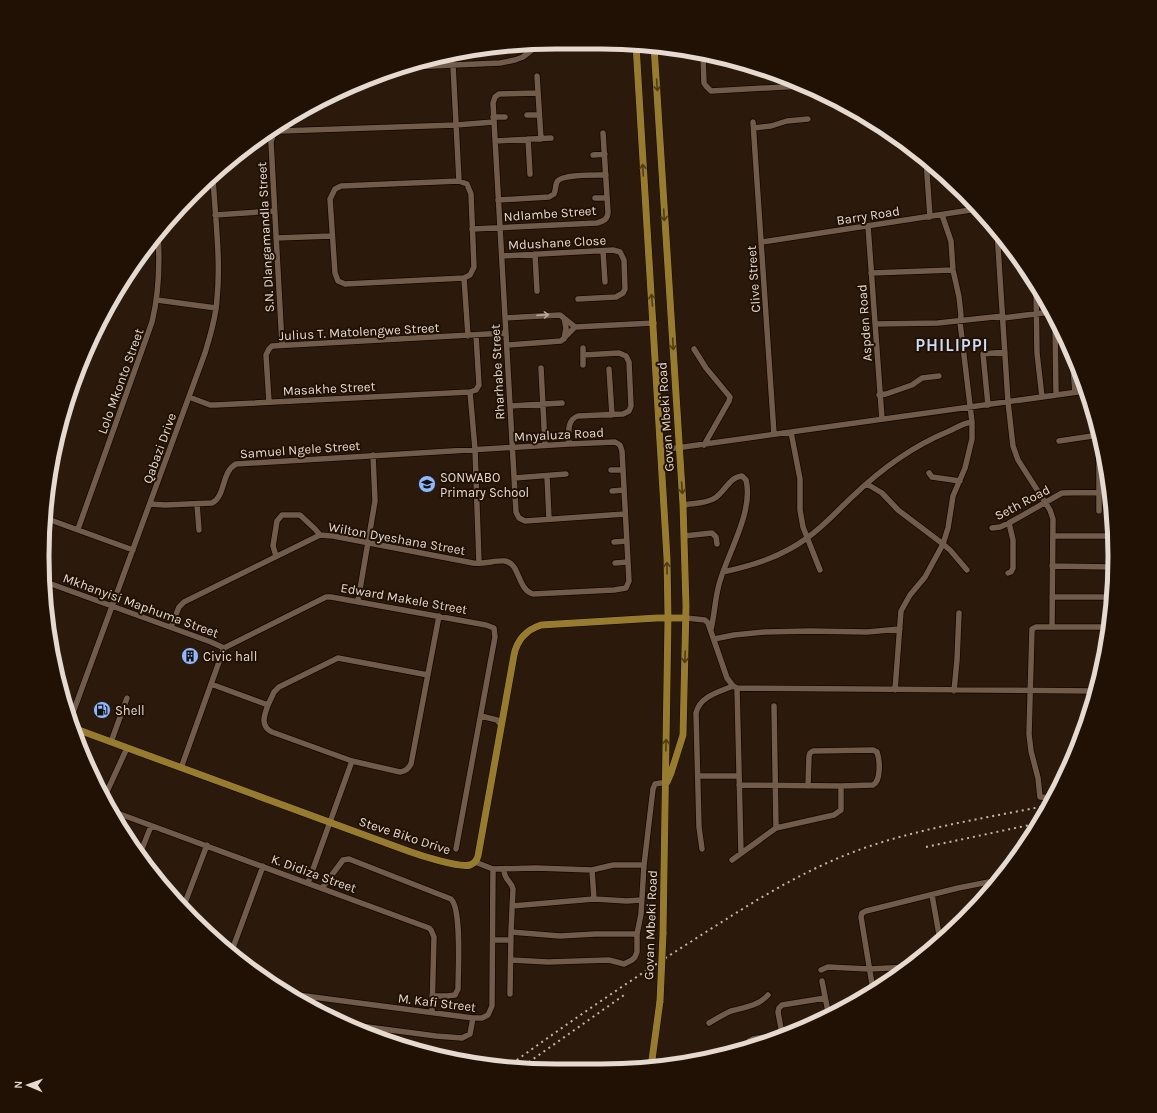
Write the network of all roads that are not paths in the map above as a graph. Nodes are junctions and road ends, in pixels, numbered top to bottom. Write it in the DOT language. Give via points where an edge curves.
graph roads {
  1 [pos="531,50"];
  2 [pos="636,50"];
  3 [pos="654,52"];
  4 [pos="703,60"];
  5 [pos="453,65"];
  6 [pos="424,66"];
  7 [pos="434,66"];
  8 [pos="537,76"];
  9 [pos="791,87"];
  10 [pos="538,93"];
  11 [pos="539,115"];
  12 [pos="527,116"];
  13 [pos="505,117"];
  14 [pos="808,119"];
  15 [pos="493,120"];
  16 [pos="456,125"];
  17 [pos="281,131"];
  18 [pos="603,133"];
  19 [pos="272,137"];
  20 [pos="541,138"];
  21 [pos="551,138"];
  22 [pos="528,139"];
  23 [pos="495,141"];
  24 [pos="605,154"];
  25 [pos="593,155"];
  26 [pos="927,168"];
  27 [pos="530,174"];
  28 [pos="606,175"];
  29 [pos="459,181"];
  30 [pos="213,183"];
  31 [pos="595,198"];
  32 [pos="607,198"];
  33 [pos="498,200"];
  34 [pos="274,211"];
  35 [pos="971,211"];
  36 [pos="215,215"];
  37 [pos="942,215"];
  38 [pos="930,216"];
  39 [pos="868,226"];
  40 [pos="500,228"];
  41 [pos="472,229"];
  42 [pos="332,236"];
  43 [pos="276,238"];
  44 [pos="998,241"];
  45 [pos="762,242"];
  46 [pos="158,243"];
  47 [pos="603,251"];
  48 [pos="535,254"];
  49 [pos="502,256"];
  50 [pos="953,270"];
  51 [pos="871,273"];
  52 [pos="464,278"];
  53 [pos="605,282"];
  54 [pos="537,291"];
  55 [pos="1036,297"];
  56 [pos="578,299"];
  57 [pos="157,300"];
  58 [pos="216,308"];
  59 [pos="1045,312"];
  60 [pos="1037,313"];
  61 [pos="563,316"];
  62 [pos="1003,317"];
  63 [pos="505,318"];
  64 [pos="960,319"];
  65 [pos="654,323"];
  66 [pos="875,324"];
  67 [pos="575,327"];
  68 [pos="1055,330"];
  69 [pos="506,332"];
  70 [pos="476,335"];
  71 [pos="468,336"];
  72 [pos="564,339"];
  73 [pos="282,345"];
  74 [pos="507,345"];
  75 [pos="583,348"];
  76 [pos="694,349"];
  77 [pos="1005,352"];
  78 [pos="583,355"];
  79 [pos="583,365"];
  80 [pos="541,368"];
  81 [pos="609,369"];
  82 [pos="1074,374"];
  83 [pos="938,376"];
  84 [pos="1080,391"];
  85 [pos="470,392"];
  86 [pos="1075,392"];
  87 [pos="880,395"];
  88 [pos="1056,395"];
  89 [pos="189,397"];
  90 [pos="1042,397"];
  91 [pos="269,402"];
  92 [pos="1008,402"];
  93 [pos="562,403"];
  94 [pos="543,404"];
  95 [pos="988,405"];
  96 [pos="510,406"];
  97 [pos="970,407"];
  98 [pos="612,415"];
  99 [pos="882,419"];
  100 [pos="972,422"];
  101 [pos="791,432"];
  102 [pos="774,434"];
  103 [pos="1093,436"];
  104 [pos="1059,441"];
  105 [pos="570,444"];
  106 [pos="545,445"];
  107 [pos="704,445"];
  108 [pos="512,447"];
  109 [pos="679,448"];
  110 [pos="474,449"];
  111 [pos="662,450"];
  112 [pos="373,455"];
  113 [pos="1099,462"];
  114 [pos="610,470"];
  115 [pos="623,470"];
  116 [pos="929,473"];
  117 [pos="566,474"];
  118 [pos="547,476"];
  119 [pos="514,478"];
  120 [pos="960,480"];
  121 [pos="867,484"];
  122 [pos="624,490"];
  123 [pos="612,491"];
  124 [pos="1099,492"];
  125 [pos="1104,492"];
  126 [pos="1045,502"];
  127 [pos="150,504"];
  128 [pos="197,504"];
  129 [pos="683,505"];
  130 [pos="1099,511"];
  131 [pos="625,514"];
  132 [pos="50,519"];
  133 [pos="549,519"];
  134 [pos="1009,523"];
  135 [pos="992,528"];
  136 [pos="78,529"];
  137 [pos="199,530"];
  138 [pos="320,535"];
  139 [pos="684,536"];
  140 [pos="1053,536"];
  141 [pos="1107,536"];
  142 [pos="807,539"];
  143 [pos="614,542"];
  144 [pos="627,542"];
  145 [pos="368,543"];
  146 [pos="717,544"];
  147 [pos="943,544"];
  148 [pos="133,550"];
  149 [pos="276,556"];
  150 [pos="628,562"];
  151 [pos="479,563"];
  152 [pos="615,563"];
  153 [pos="1052,566"];
  154 [pos="1108,567"];
  155 [pos="820,570"];
  156 [pos="967,570"];
  157 [pos="723,572"];
  158 [pos="1008,573"];
  159 [pos="50,583"];
  160 [pos="1052,597"];
  161 [pos="1106,597"];
  162 [pos="358,601"];
  163 [pos="113,606"];
  164 [pos="959,613"];
  165 [pos="439,616"];
  166 [pos="668,618"];
  167 [pos="686,618"];
  168 [pos="1052,627"];
  169 [pos="1103,627"];
  170 [pos="171,628"];
  171 [pos="711,629"];
  172 [pos="900,629"];
  173 [pos="714,639"];
  174 [pos="224,648"];
  175 [pos="428,675"];
  176 [pos="211,684"];
  177 [pos="735,687"];
  178 [pos="895,690"];
  179 [pos="954,691"];
  180 [pos="1030,691"];
  181 [pos="1090,692"];
  182 [pos="127,698"];
  183 [pos="268,705"];
  184 [pos="774,706"];
  185 [pos="73,712"];
  186 [pos="481,716"];
  187 [pos="500,720"];
  188 [pos="80,731"];
  189 [pos="111,742"];
  190 [pos="126,748"];
  191 [pos="352,761"];
  192 [pos="181,768"];
  193 [pos="698,776"];
  194 [pos="739,776"];
  195 [pos="663,783"];
  196 [pos="739,785"];
  197 [pos="775,786"];
  198 [pos="808,786"];
  199 [pos="841,786"];
  200 [pos="107,792"];
  201 [pos="1047,798"];
  202 [pos="120,814"];
  203 [pos="330,822"];
  204 [pos="150,826"];
  205 [pos="776,828"];
  206 [pos="207,845"];
  207 [pos="142,848"];
  208 [pos="456,849"];
  209 [pos="702,849"];
  210 [pos="741,853"];
  211 [pos="732,860"];
  212 [pos="475,862"];
  213 [pos="644,865"];
  214 [pos="263,866"];
  215 [pos="493,869"];
  216 [pos="504,869"];
  217 [pos="592,870"];
  218 [pos="990,882"];
  219 [pos="308,883"];
  220 [pos="322,888"];
  221 [pos="932,895"];
  222 [pos="594,899"];
  223 [pos="641,900"];
  224 [pos="185,902"];
  225 [pos="512,906"];
  226 [pos="511,932"];
  227 [pos="637,934"];
  228 [pos="939,934"];
  229 [pos="492,940"];
  230 [pos="511,940"];
  231 [pos="232,946"];
  232 [pos="511,960"];
  233 [pos="869,969"];
  234 [pos="821,970"];
  235 [pos="894,970"];
  236 [pos="822,981"];
  237 [pos="872,984"];
  238 [pos="510,994"];
  239 [pos="768,995"];
  240 [pos="302,996"];
  241 [pos="432,996"];
  242 [pos="825,998"];
  243 [pos="828,1011"];
  244 [pos="432,1012"];
  245 [pos="473,1018"];
  246 [pos="709,1023"];
  247 [pos="367,1027"];
  248 [pos="784,1029"];
  249 [pos="653,1061"];
  1 -- 5 [label="street" via="516,60"];
  65 -- 2 [label="main road, Govan Mbeki Road, one-way"];
  3 -- 109 [label="main road, Govan Mbeki Road, one-way"];
  4 -- 9 [label="street" via="704,83 711,91"];
  5 -- 7 [label="street"];
  5 -- 16 [label="street"];
  6 -- 7 [label="street"];
  8 -- 10 [label="street"];
  10 -- 11 [label="street"];
  10 -- 15 [label="street, Rharhabe Street" via="499,94 493,100"];
  11 -- 12 [label="street"];
  11 -- 20 [label="street"];
  13 -- 15 [label="street"];
  14 -- 45 [label="street, Clive Street" via="771,126 754,125"];
  15 -- 16 [label="street, S.N. Dlangamandla Street"];
  15 -- 23 [label="street, Rharhabe Street"];
  16 -- 17 [label="street, S.N. Dlangamandla Street"];
  16 -- 29 [label="street"];
  18 -- 24 [label="street, Ndlambe Street"];
  19 -- 34 [label="street, S.N. Dlangamandla Street"];
  20 -- 21 [label="street"];
  20 -- 22 [label="street"];
  22 -- 23 [label="street"];
  22 -- 27 [label="street"];
  23 -- 33 [label="street, Rharhabe Street"];
  24 -- 25 [label="street"];
  24 -- 28 [label="street, Ndlambe Street"];
  26 -- 38 [label="street"];
  28 -- 32 [label="street, Ndlambe Street"];
  28 -- 33 [label="street" via="560,179 554,194 549,197"];
  29 -- 41 [label="street" via="467,184 469,188"];
  29 -- 42 [label="street" via="341,186 335,189 330,199"];
  30 -- 36 [label="street, Qabazi Drive"];
  31 -- 32 [label="street, Ndlambe Street"];
  32 -- 40 [label="street, Ndlambe Street" via="608,216 602,222"];
  33 -- 40 [label="street, Rharhabe Street"];
  34 -- 36 [label="street"];
  34 -- 43 [label="street, S.N. Dlangamandla Street"];
  35 -- 37 [label="street, Barry Road"];
  36 -- 58 [label="street, Qabazi Drive" via="218,269"];
  37 -- 38 [label="street, Barry Road"];
  37 -- 50 [label="street" via="951,241"];
  38 -- 39 [label="street, Barry Road"];
  39 -- 45 [label="street, Barry Road"];
  39 -- 51 [label="street, Aspden Road"];
  40 -- 41 [label="street, Ndlambe Street"];
  40 -- 49 [label="street, Rharhabe Street"];
  41 -- 52 [label="street" via="474,267 470,275"];
  42 -- 43 [label="street"];
  42 -- 52 [label="street" via="336,278 341,283"];
  43 -- 73 [label="street, S.N. Dlangamandla Street"];
  44 -- 62 [label="street"];
  45 -- 102 [label="street, Clive Street"];
  46 -- 57 [label="street, Lolo Mkonto Street"];
  47 -- 48 [label="street, Mdushane Close"];
  47 -- 53 [label="street"];
  47 -- 56 [label="street, Mdushane Close" via="617,251 622,255 625,289 623,294 616,297"];
  48 -- 49 [label="street, Mdushane Close"];
  48 -- 54 [label="street"];
  49 -- 63 [label="street, Rharhabe Street"];
  50 -- 51 [label="street"];
  50 -- 64 [label="street" via="959,297"];
  51 -- 66 [label="street, Aspden Road"];
  52 -- 71 [label="street"];
  55 -- 60 [label="street"];
  57 -- 58 [label="street"];
  57 -- 136 [label="street, Lolo Mkonto Street" via="149,333"];
  58 -- 89 [label="street, Qabazi Drive" via="205,353"];
  59 -- 60 [label="street"];
  60 -- 62 [label="street"];
  60 -- 90 [label="street"];
  63 -- 61 [label="street, one-way" via="558,314"];
  61 -- 67 [label="street"];
  61 -- 72 [label="street" via="566,322"];
  62 -- 64 [label="street"];
  62 -- 77 [label="street"];
  63 -- 69 [label="street, Rharhabe Street"];
  64 -- 66 [label="street"];
  64 -- 97 [label="street"];
  65 -- 67 [label="street"];
  65 -- 111 [label="main road, Govan Mbeki Road"];
  66 -- 87 [label="street, Aspden Road"];
  67 -- 72 [label="street"];
  68 -- 88 [label="street"];
  69 -- 70 [label="street, Julius T. Matolengwe Street"];
  69 -- 74 [label="street, Rharhabe Street"];
  70 -- 71 [label="street, Julius T. Matolengwe Street"];
  70 -- 85 [label="street" via="479,385 476,390"];
  71 -- 73 [label="street, Julius T. Matolengwe Street"];
  72 -- 74 [label="street" via="556,342"];
  73 -- 91 [label="street, Julius T. Matolengwe Street" via="270,347 267,351"];
  74 -- 96 [label="street, Rharhabe Street"];
  75 -- 78 [label="street"];
  76 -- 107 [label="street" via="708,372 730,397"];
  77 -- 92 [label="street"];
  77 -- 95 [label="street" via="983,354"];
  78 -- 79 [label="street"];
  78 -- 98 [label="street" via="619,353 628,359 631,409 626,413"];
  80 -- 94 [label="street"];
  81 -- 98 [label="street"];
  82 -- 86 [label="street"];
  83 -- 87 [label="street" via="922,378 912,385"];
  84 -- 86 [label="street"];
  85 -- 91 [label="street, Masakhe Street"];
  85 -- 110 [label="street, Wilton Dyeshana Street"];
  86 -- 88 [label="street"];
  87 -- 99 [label="street, Aspden Road"];
  88 -- 90 [label="street"];
  89 -- 91 [label="street, Masakhe Street" via="215,405"];
  89 -- 127 [label="street, Qabazi Drive"];
  90 -- 92 [label="street"];
  92 -- 95 [label="street"];
  92 -- 126 [label="street" via="1015,453"];
  93 -- 94 [label="street"];
  94 -- 96 [label="street"];
  94 -- 106 [label="street"];
  95 -- 97 [label="street"];
  96 -- 108 [label="street, Rharhabe Street"];
  97 -- 99 [label="street"];
  97 -- 100 [label="street"];
  98 -- 105 [label="street" via="574,418 570,424"];
  99 -- 101 [label="street"];
  100 -- 120 [label="street" via="971,443"];
  100 -- 121 [label="street" via="922,443 891,463"];
  101 -- 102 [label="street"];
  101 -- 142 [label="street" via="800,479 801,520"];
  102 -- 107 [label="street"];
  103 -- 104 [label="street"];
  105 -- 106 [label="street, Mnyaluza Road"];
  105 -- 115 [label="street, Mnyaluza Road" via="616,443 620,445 622,452"];
  106 -- 108 [label="street, Mnyaluza Road"];
  107 -- 109 [label="street"];
  108 -- 110 [label="street, Mnyaluza Road"];
  108 -- 119 [label="street, Rharhabe Street"];
  109 -- 111 [label="street"];
  109 -- 129 [label="main road, Govan Mbeki Road, one-way"];
  110 -- 112 [label="street, Samuel Ngele Street"];
  110 -- 151 [label="street, Wilton Dyeshana Street"];
  166 -- 111 [label="main road, Govan Mbeki Road, one-way"];
  112 -- 128 [label="street, Samuel Ngele Street" via="236,464 227,473 215,501"];
  112 -- 145 [label="street" via="375,501"];
  113 -- 124 [label="street"];
  114 -- 115 [label="street"];
  115 -- 122 [label="street, Mnyaluza Road"];
  116 -- 120 [label="street" via="932,477"];
  117 -- 118 [label="street"];
  118 -- 119 [label="street"];
  118 -- 133 [label="street"];
  119 -- 133 [label="street, Rharhabe Street" via="516,512 519,518 526,521"];
  120 -- 147 [label="street"];
  121 -- 142 [label="street"];
  121 -- 147 [label="street" via="882,493 898,510"];
  122 -- 123 [label="street"];
  122 -- 131 [label="street, Mnyaluza Road"];
  124 -- 125 [label="street, Seth Road"];
  124 -- 126 [label="street, Seth Road" via="1065,493"];
  124 -- 130 [label="street"];
  126 -- 134 [label="street, Seth Road"];
  126 -- 140 [label="street" via="1052,514"];
  127 -- 128 [label="street, Samuel Ngele Street"];
  127 -- 148 [label="street, Qabazi Drive"];
  128 -- 137 [label="street"];
  129 -- 139 [label="main road, Govan Mbeki Road"];
  129 -- 157 [label="street" via="713,499 732,480 744,477 747,483 746,507"];
  131 -- 133 [label="street, Rharhabe Street"];
  131 -- 144 [label="street, Mnyaluza Road"];
  132 -- 136 [label="street"];
  134 -- 135 [label="street, Seth Road"];
  134 -- 158 [label="street" via="1013,540 1013,568"];
  136 -- 148 [label="street"];
  138 -- 145 [label="street, Wilton Dyeshana Street"];
  138 -- 149 [label="street, Wilton Dyeshana Street"];
  138 -- 149 [label="street" via="300,515 282,515 277,521 273,546"];
  139 -- 146 [label="street" via="712,533"];
  139 -- 167 [label="main road, Govan Mbeki Road"];
  140 -- 141 [label="street"];
  140 -- 153 [label="street"];
  142 -- 155 [label="street"];
  142 -- 157 [label="street" via="771,559"];
  143 -- 144 [label="street"];
  144 -- 150 [label="street, Mnyaluza Road"];
  145 -- 151 [label="street, Wilton Dyeshana Street"];
  145 -- 162 [label="street"];
  147 -- 156 [label="street"];
  147 -- 172 [label="street" via="921,582 905,602 901,610"];
  148 -- 163 [label="street, Qabazi Drive"];
  149 -- 170 [label="street, Wilton Dyeshana Street" via="181,604"];
  150 -- 151 [label="street, Mnyaluza Road" via="629,581 626,588 538,594 525,590 510,563"];
  150 -- 152 [label="street"];
  153 -- 154 [label="street"];
  153 -- 160 [label="street"];
  157 -- 171 [label="street"];
  159 -- 163 [label="street, Mkhanyisi Maphuma Street"];
  160 -- 161 [label="street"];
  160 -- 168 [label="street"];
  162 -- 165 [label="street, Edward Makele Street"];
  162 -- 174 [label="street, Edward Makele Street" via="326,597"];
  163 -- 170 [label="street, Mkhanyisi Maphuma Street"];
  163 -- 185 [label="street, Qabazi Drive"];
  164 -- 179 [label="street"];
  165 -- 175 [label="street"];
  165 -- 186 [label="street, Edward Makele Street" via="486,625 495,630"];
  166 -- 167 [label="main road"];
  166 -- 187 [label="main road" via="542,625 530,630 515,648"];
  195 -- 166 [label="main road, Govan Mbeki Road, one-way"];
  167 -- 171 [label="street" via="705,620"];
  167 -- 195 [label="main road, Govan Mbeki Road, one-way" via="683,735 671,773"];
  168 -- 169 [label="street"];
  168 -- 180 [label="street" via="1032,629"];
  170 -- 174 [label="street, Mkhanyisi Maphuma Street"];
  171 -- 173 [label="street"];
  172 -- 173 [label="street" via="867,632 764,632"];
  172 -- 178 [label="street"];
  173 -- 177 [label="street" via="727,678"];
  174 -- 176 [label="street, Mkhanyisi Maphuma Street"];
  175 -- 183 [label="street" via="338,658 279,687"];
  175 -- 191 [label="street" via="411,764 407,770 400,772"];
  176 -- 183 [label="street"];
  176 -- 192 [label="street, Mkhanyisi Maphuma Street"];
  177 -- 178 [label="street"];
  177 -- 193 [label="street" via="706,698 697,709"];
  177 -- 194 [label="street"];
  178 -- 179 [label="street"];
  179 -- 180 [label="street"];
  180 -- 181 [label="street"];
  180 -- 201 [label="street" via="1029,742 1040,797"];
  182 -- 189 [label="street"];
  183 -- 191 [label="street" via="263,722 268,730"];
  184 -- 197 [label="street"];
  186 -- 187 [label="street"];
  186 -- 208 [label="street"];
  187 -- 212 [label="main road" via="480,848"];
  188 -- 189 [label="main road, Steve Biko Drive"];
  189 -- 190 [label="main road, Steve Biko Drive"];
  190 -- 192 [label="main road, Steve Biko Drive"];
  190 -- 200 [label="street"];
  191 -- 203 [label="street"];
  192 -- 203 [label="main road, Steve Biko Drive"];
  193 -- 194 [label="street"];
  193 -- 209 [label="street"];
  194 -- 196 [label="street"];
  195 -- 213 [label="street" via="655,784 653,789"];
  195 -- 249 [label="main road, Govan Mbeki Road, bridge" via="663,934 660,1001"];
  196 -- 197 [label="street"];
  196 -- 210 [label="street"];
  197 -- 198 [label="street"];
  197 -- 205 [label="street"];
  198 -- 199 [label="street"];
  198 -- 199 [label="street" via="809,756 813,750 877,752 876,784"];
  199 -- 205 [label="street" via="841,810 837,814"];
  202 -- 204 [label="street, K. Didiza Street"];
  203 -- 212 [label="main road, Steve Biko Drive" via="432,859 467,865"];
  203 -- 219 [label="street"];
  204 -- 206 [label="street, K. Didiza Street"];
  204 -- 207 [label="street"];
  205 -- 210 [label="street"];
  206 -- 214 [label="street, K. Didiza Street"];
  206 -- 224 [label="street"];
  210 -- 211 [label="street"];
  212 -- 215 [label="street"];
  213 -- 217 [label="street"];
  213 -- 223 [label="street"];
  214 -- 219 [label="street, K. Didiza Street"];
  214 -- 231 [label="street"];
  215 -- 216 [label="street"];
  215 -- 229 [label="street, M. Kafi Street"];
  216 -- 217 [label="street"];
  216 -- 225 [label="street" via="505,877 512,886"];
  217 -- 222 [label="street"];
  218 -- 221 [label="street"];
  219 -- 220 [label="street, K. Didiza Street"];
  220 -- 241 [label="street, K. Didiza Street" via="432,930"];
  220 -- 241 [label="street" via="343,860 349,858 451,899 457,916 458,989 455,995"];
  221 -- 228 [label="street"];
  221 -- 233 [label="street" via="862,913"];
  222 -- 223 [label="street"];
  222 -- 225 [label="street"];
  223 -- 227 [label="street"];
  225 -- 226 [label="street"];
  226 -- 227 [label="street" via="560,936"];
  226 -- 230 [label="street"];
  227 -- 232 [label="street" via="637,952 632,960 624,964 609,960"];
  229 -- 230 [label="street"];
  229 -- 245 [label="street, M. Kafi Street" via="492,1006 486,1017"];
  230 -- 232 [label="street"];
  232 -- 238 [label="street"];
  233 -- 234 [label="street" via="828,967"];
  233 -- 235 [label="street"];
  233 -- 237 [label="street"];
  236 -- 242 [label="street"];
  239 -- 246 [label="street" via="762,1002 730,1012"];
  240 -- 244 [label="street, M. Kafi Street"];
  241 -- 244 [label="street, K. Didiza Street"];
  242 -- 243 [label="street"];
  242 -- 248 [label="street" via="782,1005 778,1012"];
  244 -- 245 [label="street, M. Kafi Street"];
  245 -- 247 [label="street" via="470,1034 462,1038"];
}
